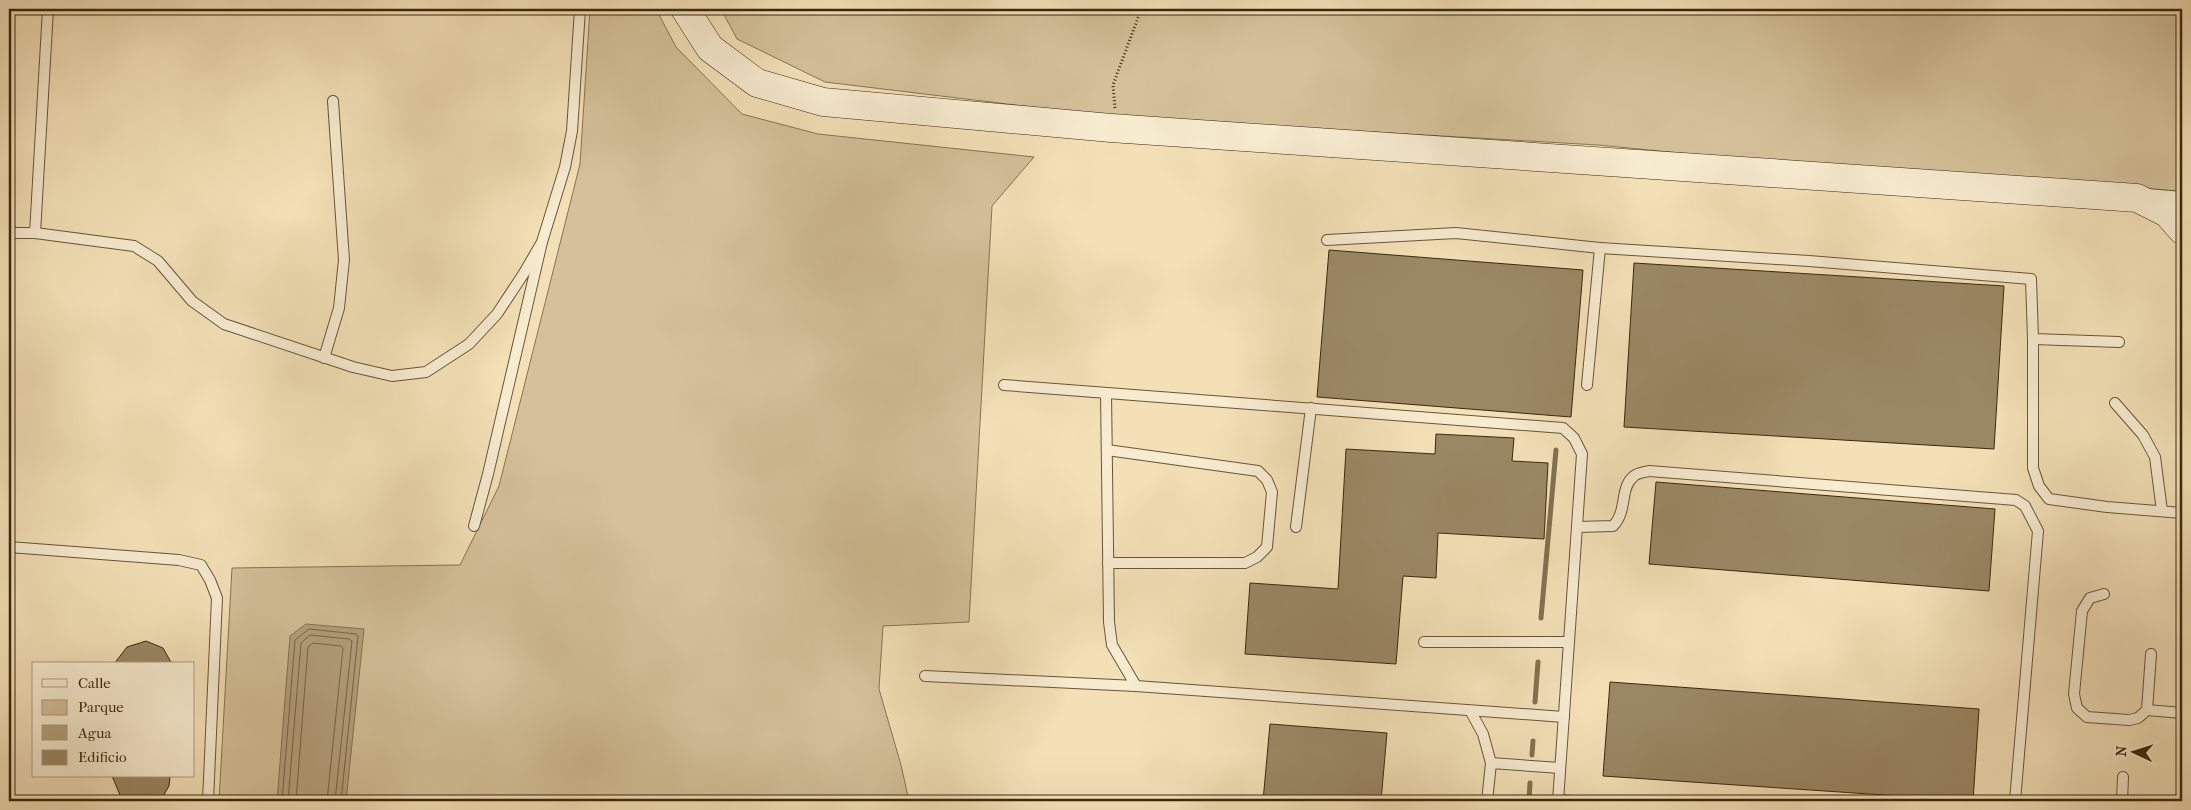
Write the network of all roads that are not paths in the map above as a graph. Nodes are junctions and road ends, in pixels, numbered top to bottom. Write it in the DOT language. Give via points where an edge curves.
graph roads {
  1 [pos="48,9"];
  2 [pos="580,9"];
  3 [pos="684,9"];
  4 [pos="333,101"];
  5 [pos="2137,198"];
  6 [pos="2182,202"];
  7 [pos="2182,230"];
  8 [pos="9,233"];
  9 [pos="35,233"];
  10 [pos="1327,240"];
  11 [pos="542,242"];
  12 [pos="1600,248"];
  13 [pos="2033,339"];
  14 [pos="2119,342"];
  15 [pos="324,358"];
  16 [pos="1004,385"];
  17 [pos="1587,385"];
  18 [pos="1106,393"];
  19 [pos="2115,403"];
  20 [pos="1311,408"];
  21 [pos="1106,450"];
  22 [pos="2162,511"];
  23 [pos="2182,512"];
  24 [pos="474,526"];
  25 [pos="1296,527"];
  26 [pos="1577,527"];
  27 [pos="9,548"];
  28 [pos="1108,563"];
  29 [pos="2104,594"];
  30 [pos="1424,642"];
  31 [pos="1568,642"];
  32 [pos="2151,654"];
  33 [pos="925,676"];
  34 [pos="1136,686"];
  35 [pos="2147,710"];
  36 [pos="1472,712"];
  37 [pos="2182,713"];
  38 [pos="1564,717"];
  39 [pos="1491,763"];
  40 [pos="1560,768"];
  41 [pos="2123,777"];
  42 [pos="208,801"];
  43 [pos="1486,801"];
  44 [pos="1558,801"];
  45 [pos="1570,801"];
  46 [pos="2015,801"];
  47 [pos="2122,801"];
  1 -- 9 [label="lane"];
  2 -- 11 [label="lane" via="572,132"];
  3 -- 5 [label="street" via="710,48 758,82 823,102 1111,128"];
  4 -- 15 [label="lane" via="344,260 339,308"];
  5 -- 6 [label="street"];
  5 -- 7 [label="street" via="2167,213"];
  8 -- 9 [label="lane"];
  9 -- 15 [label="lane" via="134,246 158,260 192,301 224,324"];
  10 -- 12 [label="lane" via="1456,232"];
  11 -- 15 [label="lane" via="491,320 469,344 426,372 392,376"];
  11 -- 24 [label="lane"];
  12 -- 13 [label="lane" via="2031,279"];
  12 -- 17 [label="lane"];
  13 -- 14 [label="lane"];
  13 -- 22 [label="lane" via="2033,468 2039,486 2049,499"];
  16 -- 18 [label="lane"];
  18 -- 20 [label="lane"];
  18 -- 21 [label="lane"];
  19 -- 22 [label="lane" via="2143,436 2154,457"];
  20 -- 25 [label="lane"];
  20 -- 26 [label="lane" via="1562,428 1574,438 1582,454"];
  21 -- 28 [label="lane"];
  21 -- 28 [label="lane" via="1258,471 1272,492 1267,547 1244,563"];
  22 -- 23 [label="lane"];
  26 -- 31 [label="lane"];
  26 -- 46 [label="lane" via="1613,526 1620,519 1626,487 1634,476 1649,471 2016,500 2026,506 2038,531"];
  27 -- 42 [label="lane" via="179,560 201,565 217,598"];
  28 -- 34 [label="lane" via="1112,645"];
  29 -- 35 [label="lane" via="2090,598 2082,611 2074,694 2077,708 2087,717 2129,720 2138,718"];
  30 -- 31 [label="lane"];
  31 -- 38 [label="lane"];
  32 -- 35 [label="lane"];
  33 -- 34 [label="lane"];
  34 -- 36 [label="lane"];
  35 -- 37 [label="lane"];
  36 -- 38 [label="lane"];
  36 -- 39 [label="lane" via="1483,734"];
  38 -- 40 [label="lane"];
  39 -- 40 [label="lane"];
  39 -- 43 [label="lane"];
  40 -- 44 [label="lane"];
  41 -- 47 [label="lane"];
  44 -- 45 [label="lane"];
}
